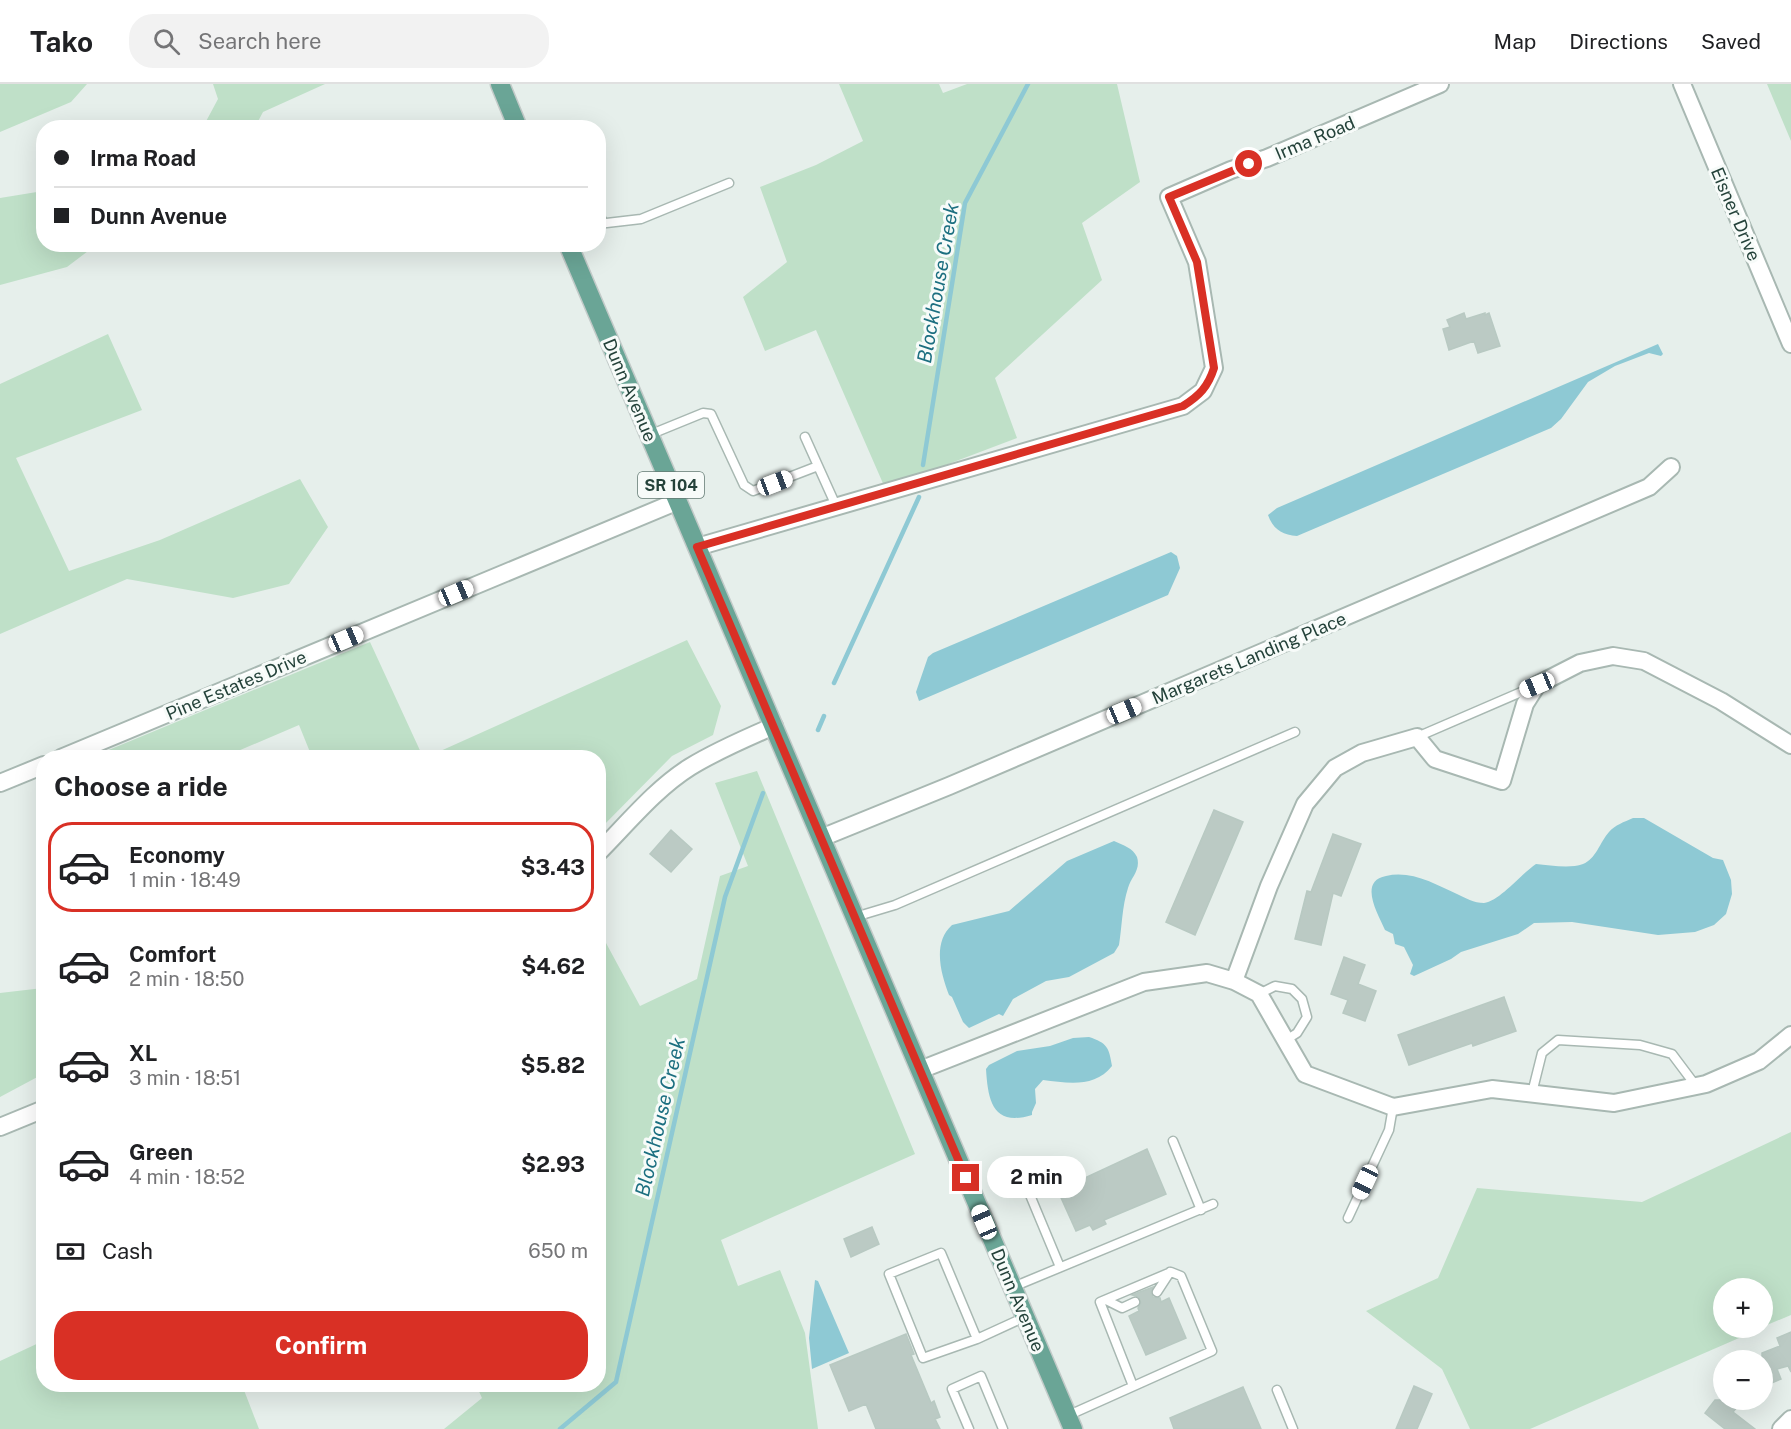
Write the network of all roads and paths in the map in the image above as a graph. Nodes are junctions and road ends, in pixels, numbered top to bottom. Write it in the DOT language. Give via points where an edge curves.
graph roads {
  1 [pos="1440,84"];
  2 [pos="1682,84"];
  3 [pos="505,87"];
  4 [pos="515,120"];
  5 [pos="729,183"];
  6 [pos="606,223"];
  7 [pos="571,252"];
  8 [pos="1791,344"];
  9 [pos="650,435"];
  10 [pos="806,437"];
  11 [pos="818,466"];
  12 [pos="1671,467"];
  13 [pos="678,501"];
  14 [pos="837,508"];
  15 [pos="697,547"];
  16 [pos="1537,685"];
  17 [pos="774,726"];
  18 [pos="1295,732"];
  19 [pos="1417,737"];
  20 [pos="1791,745"];
  21 [pos="80,750"];
  22 [pos="36,768"];
  23 [pos="0,783"];
  24 [pos="821,838"];
  25 [pos="606,845"];
  26 [pos="855,918"];
  27 [pos="1234,981"];
  28 [pos="1259,994"];
  29 [pos="1791,1035"];
  30 [pos="1286,1040"];
  31 [pos="920,1070"];
  32 [pos="1696,1086"];
  33 [pos="1532,1093"];
  34 [pos="1393,1107"];
  35 [pos="36,1112"];
  36 [pos="0,1127"];
  37 [pos="1173,1141"];
  38 [pos="1066,1169"];
  39 [pos="1213,1204"];
  40 [pos="1200,1210"];
  41 [pos="1348,1218"];
  42 [pos="1060,1267"];
  43 [pos="1171,1272"];
  44 [pos="1012,1287"];
  45 [pos="1157,1292"];
  46 [pos="1106,1300"];
  47 [pos="1135,1302"];
  48 [pos="1025,1317"];
  49 [pos="977,1339"];
  50 [pos="1133,1386"];
  51 [pos="1277,1390"];
  52 [pos="1070,1422"];
  53 [pos="969,1429"];
  54 [pos="1003,1429"];
  55 [pos="1293,1429"];
  1 -- 14 [label="street, Irma Road" via="1169,197 1197,262 1214,368 1203,392 1194,399 1183,406"];
  2 -- 8 [label="street, Eisner Drive"];
  3 -- 4 [label="main road"];
  5 -- 6 [label="lane" via="641,219"];
  7 -- 9 [label="main road, Dunn Avenue / SR 104"];
  9 -- 11 [label="lane" via="703,413 711,414 744,485 753,491"];
  9 -- 13 [label="main road, Dunn Avenue / SR 104"];
  10 -- 11 [label="lane"];
  11 -- 14 [label="lane"];
  12 -- 24 [label="street, Margarets Landing Place" via="1649,487"];
  13 -- 15 [label="main road, Dunn Avenue / SR 104"];
  13 -- 21 [label="street, Pine Estates Drive"];
  14 -- 15 [label="street, Irma Road"];
  15 -- 17 [label="main road, Dunn Avenue / SR 104"];
  16 -- 19 [label="lane"];
  16 -- 19 [label="street" via="1526,704 1502,782 1435,759"];
  16 -- 20 [label="street" via="1581,663 1613,656 1644,661 1721,701"];
  17 -- 24 [label="main road, Dunn Avenue / SR 104"];
  17 -- 25 [label="street" via="690,766"];
  18 -- 26 [label="lane" via="895,905"];
  19 -- 27 [label="street" via="1362,753 1335,768 1305,804"];
  22 -- 23 [label="street"];
  24 -- 26 [label="main road, Dunn Avenue / SR 104"];
  26 -- 31 [label="main road, Dunn Avenue / SR 104"];
  27 -- 28 [label="street"];
  27 -- 31 [label="street" via="1207,973 1144,982"];
  28 -- 30 [label="street"];
  28 -- 30 [label="lane" via="1275,986 1292,988 1302,999 1307,1017 1297,1033"];
  29 -- 32 [label="street" via="1759,1061"];
  30 -- 34 [label="street" via="1305,1074"];
  31 -- 44 [label="main road, Dunn Avenue / SR 104"];
  32 -- 33 [label="street" via="1614,1103"];
  32 -- 33 [label="lane" via="1672,1054 1640,1045 1558,1040 1542,1053"];
  33 -- 34 [label="street" via="1492,1089"];
  34 -- 41 [label="lane" via="1389,1130"];
  35 -- 36 [label="street"];
  37 -- 40 [label="lane"];
  38 -- 42 [label="lane" via="1033,1182 1029,1188"];
  39 -- 40 [label="lane"];
  40 -- 42 [label="lane"];
  42 -- 44 [label="lane"];
  43 -- 45 [label="lane"];
  43 -- 46 [label="lane"];
  43 -- 50 [label="lane" via="1181,1276 1212,1351"];
  44 -- 48 [label="main road, Dunn Avenue / SR 104"];
  46 -- 47 [label="lane" via="1122,1308"];
  46 -- 50 [label="lane" via="1100,1302"];
  48 -- 49 [label="lane"];
  48 -- 52 [label="main road, Dunn Avenue / SR 104"];
  49 -- 49 [label="lane" via="923,1358 889,1274 941,1252"];
  50 -- 52 [label="lane"];
  51 -- 55 [label="lane"];
  53 -- 54 [label="lane" via="952,1389 981,1377"];
}
